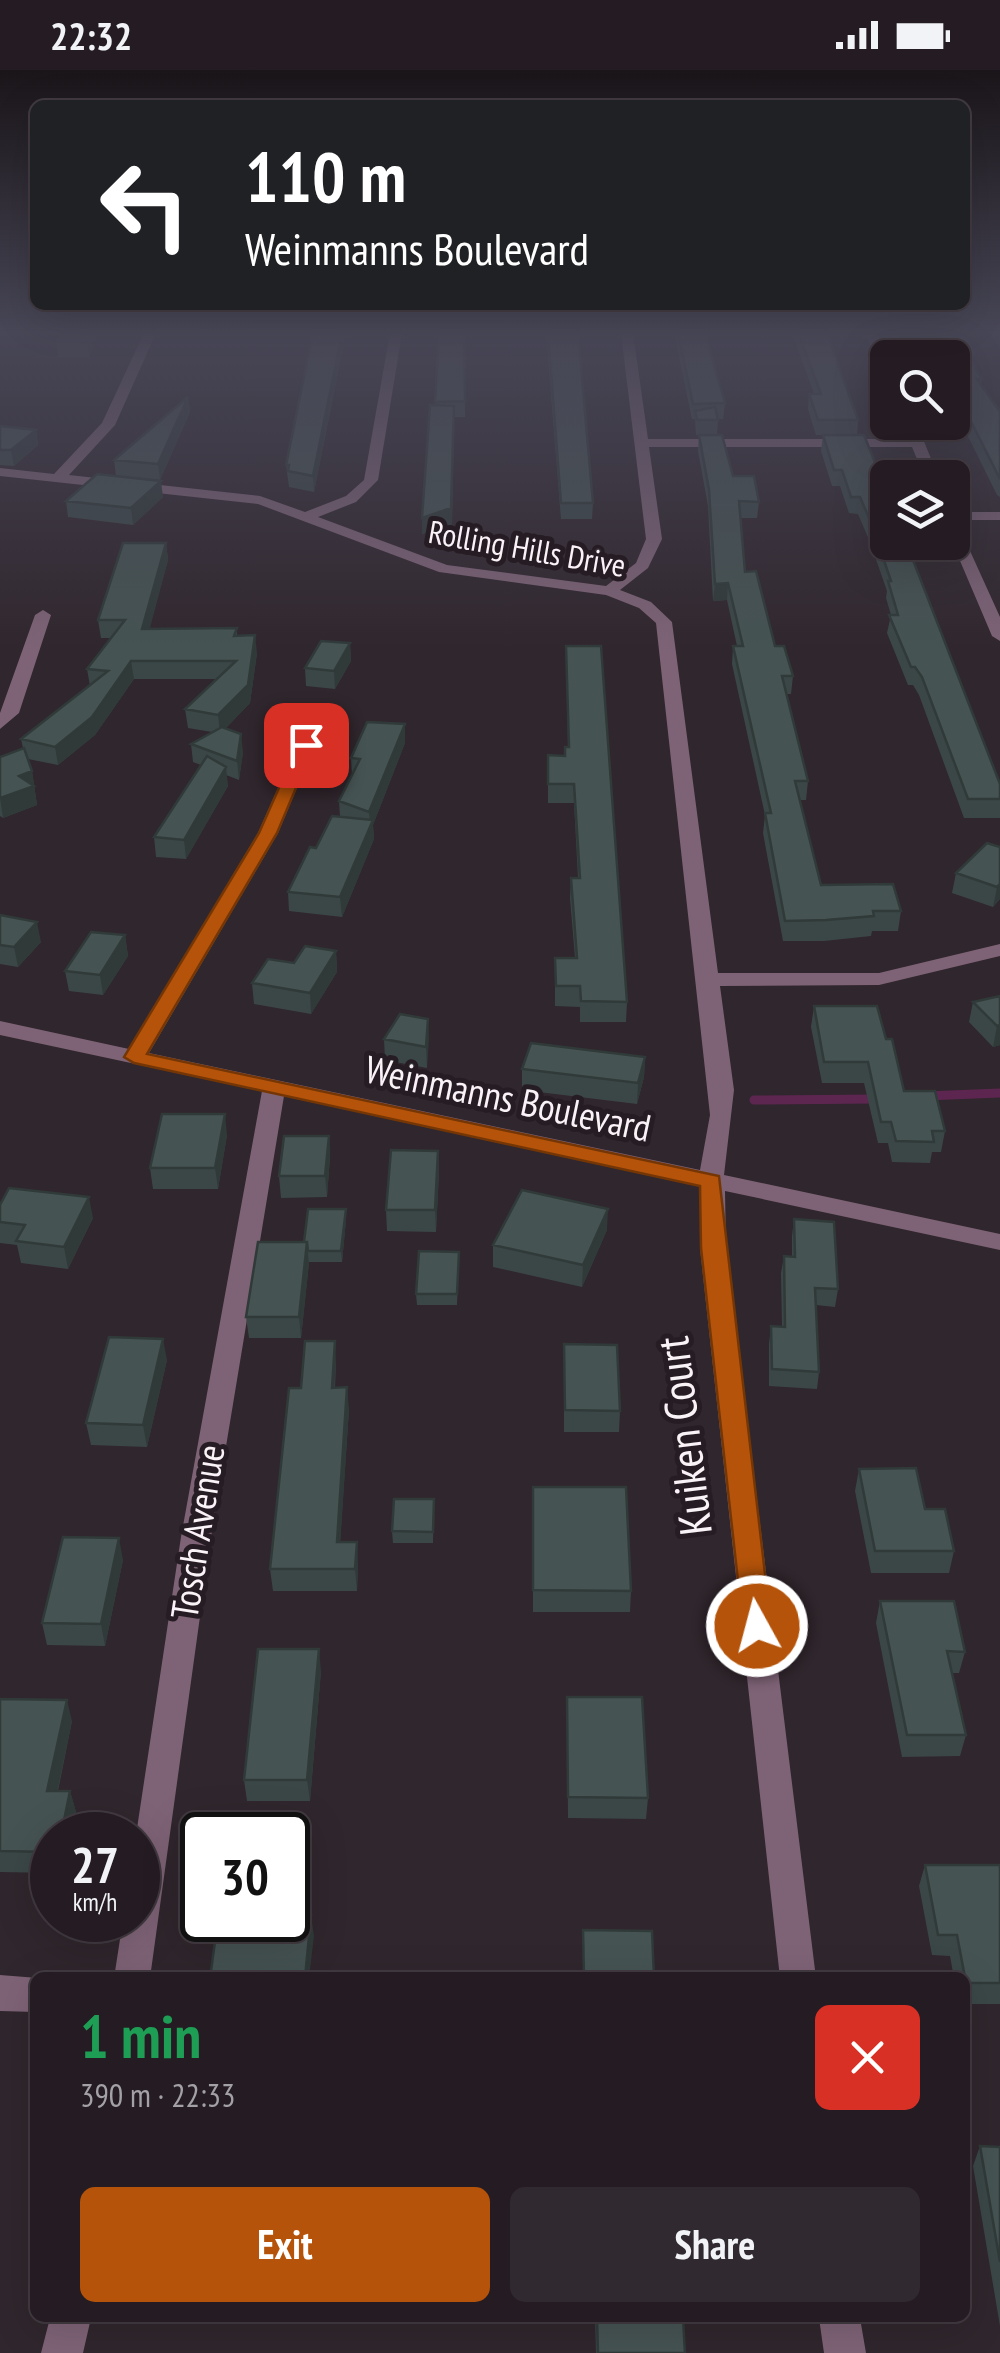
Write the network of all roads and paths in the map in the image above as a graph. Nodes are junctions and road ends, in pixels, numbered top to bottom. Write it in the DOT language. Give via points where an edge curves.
graph roads {
  1 [pos="95,440"];
  2 [pos="376,440"];
  3 [pos="917,440"];
  4 [pos="641,442"];
  5 [pos="918,443"];
  6 [pos="925,460"];
  7 [pos="0,472"];
  8 [pos="58,478"];
  9 [pos="307,516"];
  10 [pos="970,516"];
  11 [pos="1000,516"];
  12 [pos="967,560"];
  13 [pos="609,591"];
  14 [pos="43,615"];
  15 [pos="1000,636"];
  16 [pos="0,724"];
  17 [pos="306,745"];
  18 [pos="1000,950"];
  19 [pos="708,980"];
  20 [pos="0,1028"];
  21 [pos="134,1057"];
  22 [pos="274,1087"];
  23 [pos="711,1181"];
  24 [pos="1000,1242"];
  25 [pos="133,1972"];
  26 [pos="797,1972"];
  27 [pos="0,1994"];
  28 [pos="30,1994"];
  29 [pos="71,2322"];
  30 [pos="840,2322"];
  31 [pos="62,2353"];
  32 [pos="844,2353"];
  1 -- 8 [label="street"];
  2 -- 9 [label="street" via="368,486"];
  3 -- 5 [label="street"];
  4 -- 5 [label="street"];
  4 -- 13 [label="street" via="654,539 651,552"];
  5 -- 6 [label="street"];
  7 -- 8 [label="street, Rolling Hills Drive"];
  8 -- 9 [label="street, Rolling Hills Drive" via="238,496"];
  9 -- 13 [label="street, Rolling Hills Drive" via="444,569"];
  10 -- 11 [label="street"];
  12 -- 15 [label="street"];
  13 -- 19 [label="street, Rolling Hills Drive" via="646,604 664,622"];
  14 -- 16 [label="street" via="10,713"];
  17 -- 21 [label="street" via="268,833"];
  18 -- 19 [label="street" via="879,978"];
  19 -- 23 [label="street, Rolling Hills Drive" via="722,1090"];
  20 -- 21 [label="street, Weinmanns Boulevard"];
  21 -- 22 [label="street, Weinmanns Boulevard"];
  22 -- 23 [label="street, Weinmanns Boulevard"];
  22 -- 25 [label="street, Tosch Avenue" via="196,1537"];
  23 -- 24 [label="street, Weinmanns Boulevard"];
  23 -- 26 [label="street, Kuiken Court" via="713,1248"];
  27 -- 28 [label="street"];
  29 -- 31 [label="street"];
  30 -- 32 [label="street"];
}
